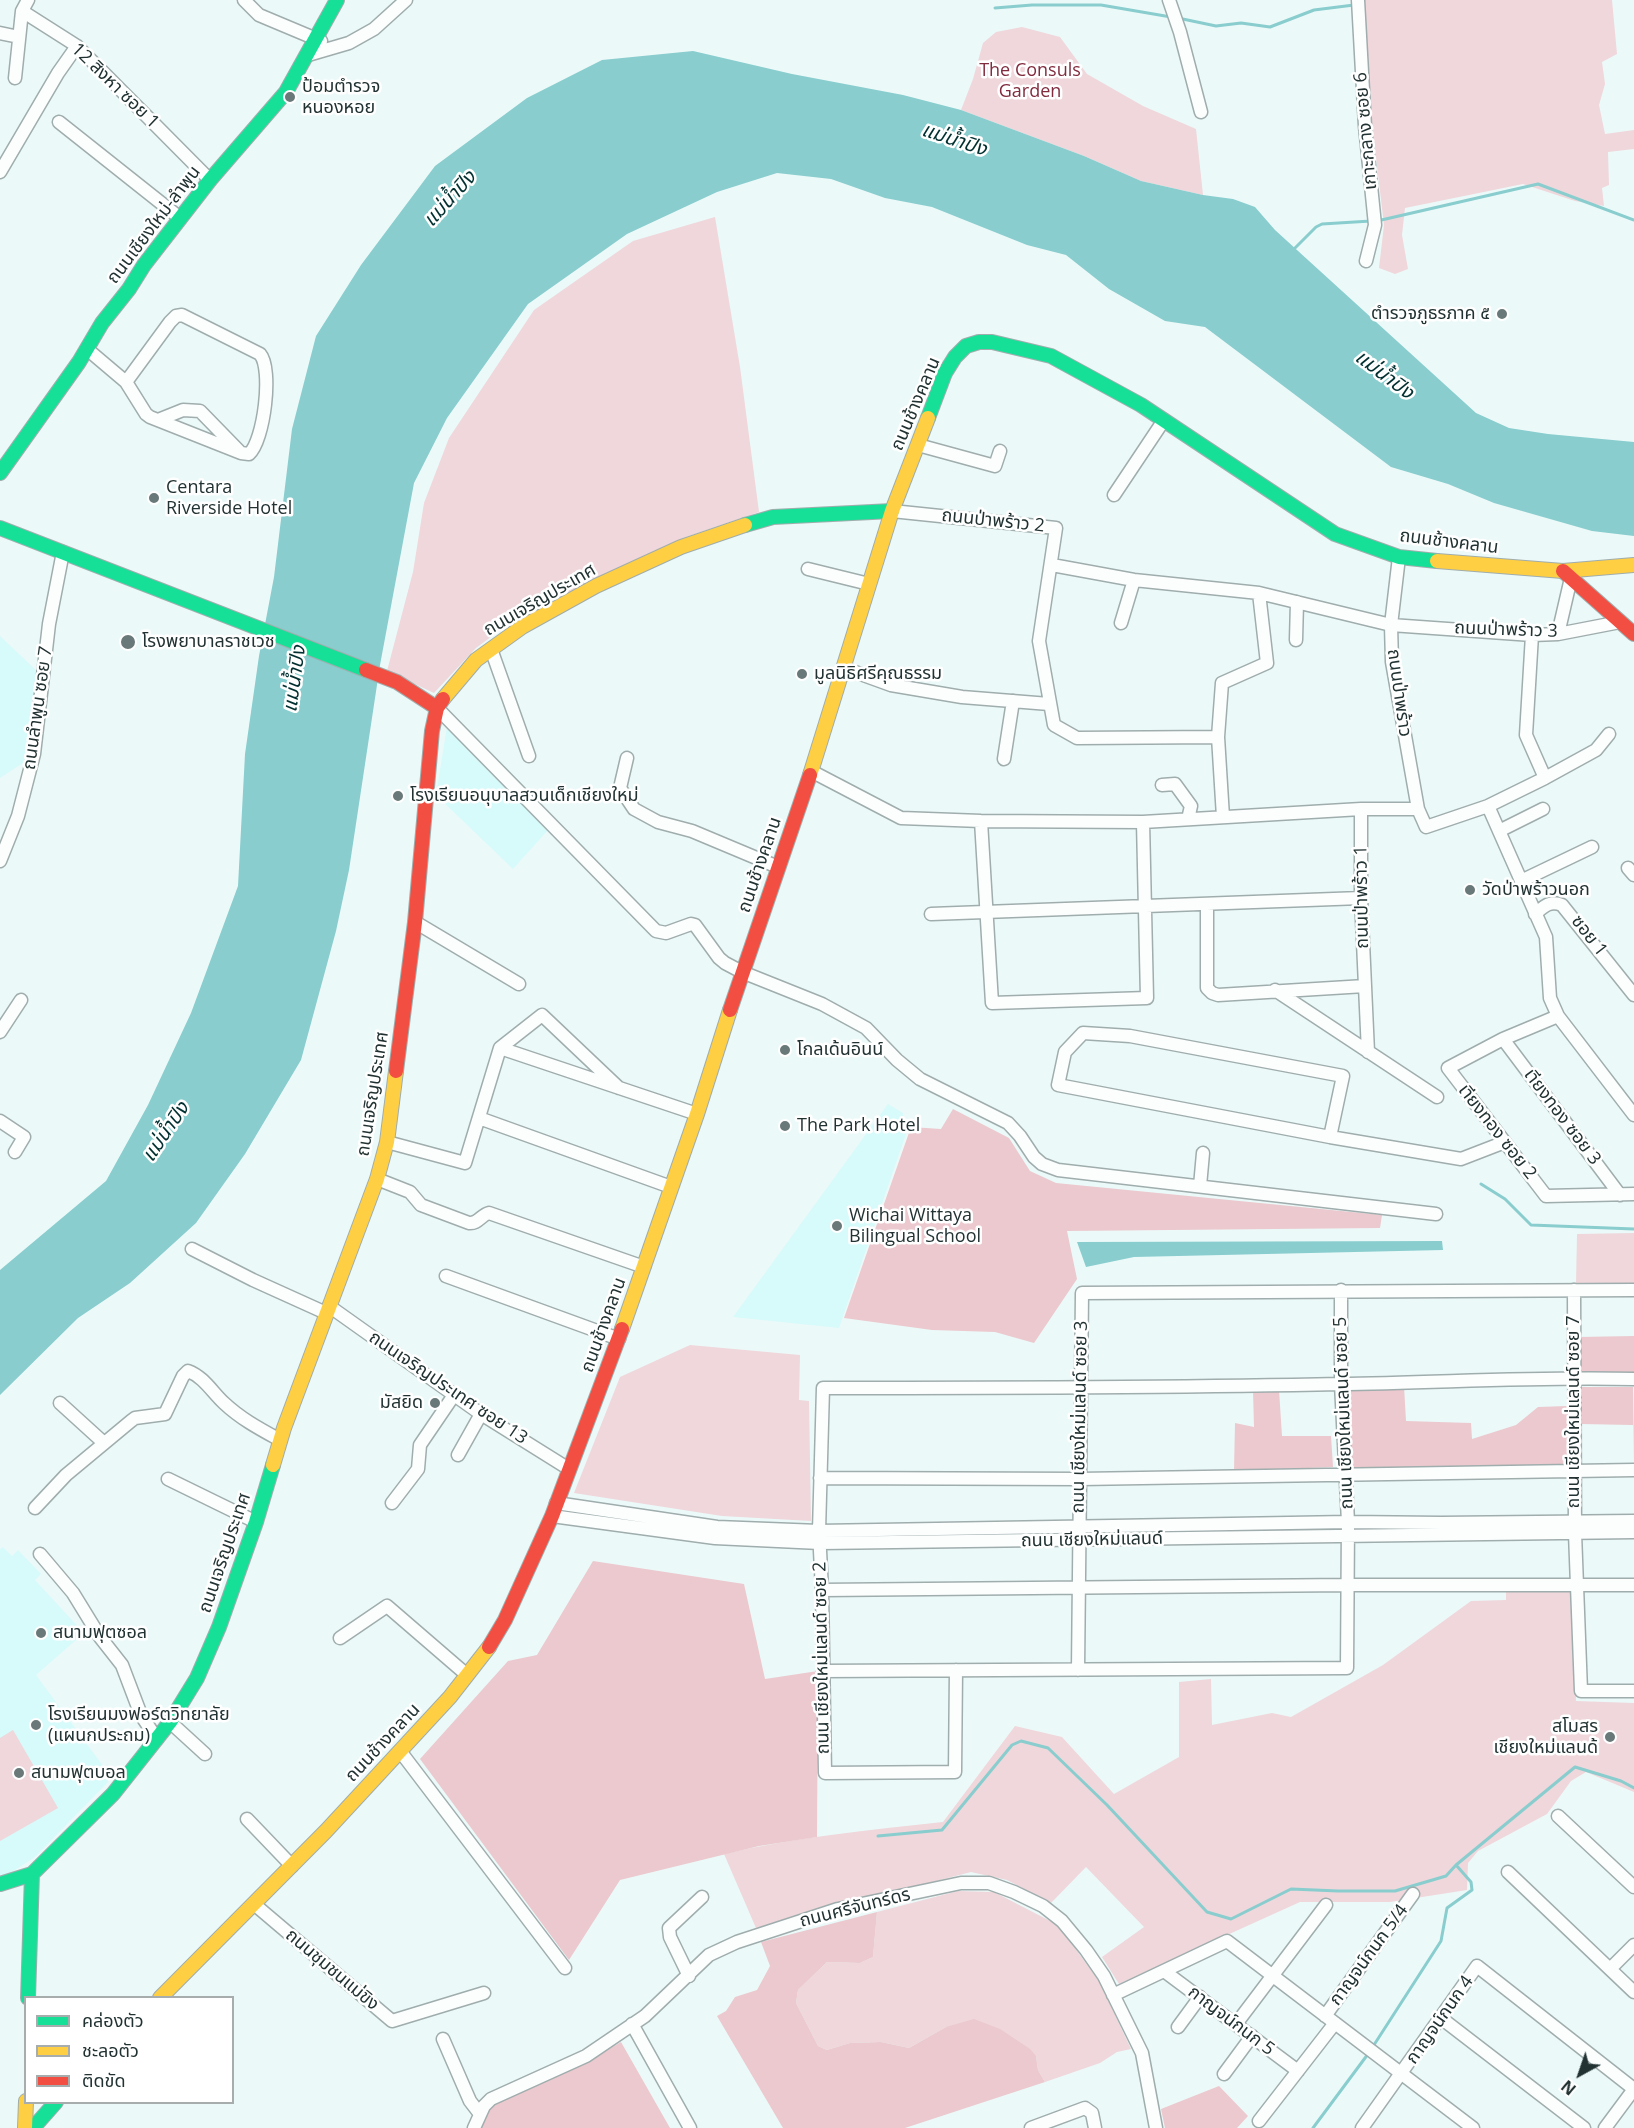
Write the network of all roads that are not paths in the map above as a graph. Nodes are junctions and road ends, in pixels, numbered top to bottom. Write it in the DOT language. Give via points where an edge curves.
graph roads {
  1 [pos="244,0"];
  2 [pos="337,0"];
  3 [pos="406,0"];
  4 [pos="1169,0"];
  5 [pos="1358,0"];
  6 [pos="25,6"];
  7 [pos="0,33"];
  8 [pos="19,37"];
  9 [pos="317,39"];
  10 [pos="77,46"];
  11 [pos="333,47"];
  12 [pos="308,55"];
  13 [pos="15,78"];
  14 [pos="1201,112"];
  15 [pos="59,122"];
  16 [pos="0,172"];
  17 [pos="210,180"];
  18 [pos="180,218"];
  19 [pos="1366,261"];
  20 [pos="87,349"];
  21 [pos="126,382"];
  22 [pos="158,420"];
  23 [pos="1164,420"];
  24 [pos="918,445"];
  25 [pos="1000,451"];
  26 [pos="241,453"];
  27 [pos="0,472"];
  28 [pos="1114,495"];
  29 [pos="892,511"];
  30 [pos="0,528"];
  31 [pos="63,552"];
  32 [pos="1399,557"];
  33 [pos="1052,565"];
  34 [pos="1634,565"];
  35 [pos="808,569"];
  36 [pos="1567,574"];
  37 [pos="1134,580"];
  38 [pos="869,585"];
  39 [pos="1259,593"];
  40 [pos="1297,602"];
  41 [pos="1620,622"];
  42 [pos="1121,623"];
  43 [pos="1391,625"];
  44 [pos="1532,634"];
  45 [pos="1558,634"];
  46 [pos="1634,634"];
  47 [pos="1296,640"];
  48 [pos="491,649"];
  49 [pos="844,668"];
  50 [pos="1013,701"];
  51 [pos="1049,704"];
  52 [pos="437,708"];
  53 [pos="1609,734"];
  54 [pos="1218,737"];
  55 [pos="529,756"];
  56 [pos="627,758"];
  57 [pos="1004,759"];
  58 [pos="811,771"];
  59 [pos="1545,778"];
  60 [pos="1162,785"];
  61 [pos="1488,806"];
  62 [pos="1361,809"];
  63 [pos="1418,809"];
  64 [pos="1544,809"];
  65 [pos="1223,817"];
  66 [pos="1188,819"];
  67 [pos="981,821"];
  68 [pos="1143,822"];
  69 [pos="1499,831"];
  70 [pos="1592,847"];
  71 [pos="0,861"];
  72 [pos="778,867"];
  73 [pos="1521,881"];
  74 [pos="1361,898"];
  75 [pos="1207,904"];
  76 [pos="1145,906"];
  77 [pos="987,913"];
  78 [pos="932,914"];
  79 [pos="1535,914"];
  80 [pos="415,922"];
  81 [pos="742,972"];
  82 [pos="519,984"];
  83 [pos="1365,986"];
  84 [pos="1275,990"];
  85 [pos="1634,995"];
  86 [pos="21,1000"];
  87 [pos="1558,1016"];
  88 [pos="0,1032"];
  89 [pos="1503,1038"];
  90 [pos="501,1048"];
  91 [pos="1368,1052"];
  92 [pos="619,1088"];
  93 [pos="1437,1096"];
  94 [pos="697,1113"];
  95 [pos="1634,1115"];
  96 [pos="479,1118"];
  97 [pos="0,1122"];
  98 [pos="1330,1137"];
  99 [pos="387,1142"];
  100 [pos="1505,1142"];
  101 [pos="15,1152"];
  102 [pos="1203,1153"];
  103 [pos="377,1179"];
  104 [pos="1200,1186"];
  105 [pos="672,1187"];
  106 [pos="1634,1194"];
  107 [pos="1620,1195"];
  108 [pos="1436,1214"];
  109 [pos="192,1249"];
  110 [pos="644,1267"];
  111 [pos="446,1276"];
  112 [pos="1341,1290"];
  113 [pos="1574,1290"];
  114 [pos="1634,1290"];
  115 [pos="328,1309"];
  116 [pos="619,1339"];
  117 [pos="1575,1377"];
  118 [pos="1634,1378"];
  119 [pos="1341,1384"];
  120 [pos="1080,1388"];
  121 [pos="454,1395"];
  122 [pos="60,1403"];
  123 [pos="481,1414"];
  124 [pos="280,1440"];
  125 [pos="104,1443"];
  126 [pos="458,1455"];
  127 [pos="569,1468"];
  128 [pos="1575,1470"];
  129 [pos="1634,1470"];
  130 [pos="1346,1475"];
  131 [pos="820,1478"];
  132 [pos="168,1479"];
  133 [pos="1080,1479"];
  134 [pos="392,1503"];
  135 [pos="34,1508"];
  136 [pos="554,1509"];
  137 [pos="1634,1521"];
  138 [pos="256,1522"];
  139 [pos="1079,1526"];
  140 [pos="1575,1527"];
  141 [pos="1348,1528"];
  142 [pos="819,1530"];
  143 [pos="1634,1532"];
  144 [pos="1079,1540"];
  145 [pos="820,1544"];
  146 [pos="40,1554"];
  147 [pos="1347,1584"];
  148 [pos="1577,1585"];
  149 [pos="1634,1585"];
  150 [pos="1078,1588"];
  151 [pos="822,1590"];
  152 [pos="340,1638"];
  153 [pos="956,1670"];
  154 [pos="1078,1670"];
  155 [pos="823,1671"];
  156 [pos="467,1676"];
  157 [pos="1634,1691"];
  158 [pos="170,1722"];
  159 [pos="157,1739"];
  160 [pos="400,1751"];
  161 [pos="205,1754"];
  162 [pos="1558,1816"];
  163 [pos="248,1819"];
  164 [pos="292,1866"];
  165 [pos="1508,1872"];
  166 [pos="32,1874"];
  167 [pos="0,1884"];
  168 [pos="1634,1887"];
  169 [pos="1413,1893"];
  170 [pos="702,1897"];
  171 [pos="254,1904"];
  172 [pos="1326,1905"];
  173 [pos="1634,1945"];
  174 [pos="565,1968"];
  175 [pos="1610,1970"];
  176 [pos="1164,1971"];
  177 [pos="689,1976"];
  178 [pos="1273,1976"];
  179 [pos="1634,1992"];
  180 [pos="484,1993"];
  181 [pos="1113,1995"];
  182 [pos="28,1996"];
  183 [pos="162,1996"];
  184 [pos="1200,1997"];
  185 [pos="1441,2018"];
  186 [pos="1330,2019"];
  187 [pos="632,2024"];
  188 [pos="1236,2024"];
  189 [pos="1178,2027"];
  190 [pos="1252,2036"];
  191 [pos="443,2038"];
  192 [pos="1298,2071"];
  193 [pos="1224,2074"];
  194 [pos="1402,2074"];
  195 [pos="1634,2089"];
  196 [pos="26,2104"];
  197 [pos="55,2104"];
  198 [pos="480,2114"];
  199 [pos="1259,2121"];
  200 [pos="25,2128"];
  201 [pos="33,2128"];
  202 [pos="474,2128"];
  203 [pos="690,2128"];
  204 [pos="1031,2128"];
  205 [pos="1095,2128"];
  206 [pos="1156,2128"];
  207 [pos="1364,2128"];
  208 [pos="1473,2128"];
  209 [pos="1584,2128"];
  210 [pos="1605,2128"];
  1 -- 9 [label="street" via="259,15"];
  2 -- 9 [label="street, ถนนเชียงใหม่-ลำพูน"];
  3 -- 11 [label="street" via="374,29"];
  4 -- 14 [label="street"];
  5 -- 19 [label="street, เกาะกลาง ซอย 6" via="1374,219"];
  6 -- 8 [label="street"];
  6 -- 10 [label="street, 12 สิงหา ซอย 1"];
  7 -- 8 [label="street"];
  8 -- 13 [label="street"];
  9 -- 11 [label="street"];
  9 -- 12 [label="street, ถนนเชียงใหม่-ลำพูน"];
  10 -- 16 [label="street"];
  10 -- 17 [label="street, 12 สิงหา ซอย 1"];
  11 -- 12 [label="street"];
  12 -- 17 [label="street, ถนนเชียงใหม่-ลำพูน" via="286,92"];
  15 -- 18 [label="street"];
  17 -- 18 [label="street, ถนนเชียงใหม่-ลำพูน"];
  18 -- 20 [label="street, ถนนเชียงใหม่-ลำพูน"];
  20 -- 21 [label="street"];
  20 -- 27 [label="street, ถนนเชียงใหม่-ลำพูน"];
  21 -- 22 [label="street" via="146,414"];
  21 -- 26 [label="street" via="176,316 182,315 260,354 266,365 264,419 254,450"];
  22 -- 26 [label="street"];
  22 -- 26 [label="street" via="183,410 200,411"];
  23 -- 24 [label="street, ถนนช้างคลาน" via="1051,356 979,342 966,346 945,373"];
  23 -- 28 [label="street"];
  23 -- 32 [label="street, ถนนช้างคลาน" via="1335,534"];
  24 -- 25 [label="street" via="994,466"];
  24 -- 29 [label="street, ถนนช้างคลาน"];
  29 -- 33 [label="street, ถนนป่าพร้าว 2" via="1056,528"];
  29 -- 38 [label="street, ถนนช้างคลาน"];
  29 -- 48 [label="street, ถนนเจริญประเทศ" via="773,518 715,534 596,586"];
  30 -- 31 [label="street"];
  31 -- 52 [label="street" via="397,682"];
  31 -- 71 [label="street, ถนนลำพูน ซอย 7" via="49,624 34,754 18,816"];
  32 -- 36 [label="street, ถนนช้างคลาน"];
  32 -- 43 [label="street, ถนนป่าพร้าว"];
  33 -- 37 [label="street, ถนนป่าพร้าว 3"];
  33 -- 51 [label="street" via="1039,641"];
  34 -- 36 [label="street, ถนนช้างคลาน"];
  35 -- 38 [label="street"];
  36 -- 41 [label="street"];
  36 -- 45 [label="street"];
  37 -- 39 [label="street, ถนนป่าพร้าว 3"];
  37 -- 42 [label="street"];
  38 -- 49 [label="street, ถนนช้างคลาน"];
  39 -- 40 [label="street, ถนนป่าพร้าว 3"];
  39 -- 54 [label="street" via="1267,663 1222,683"];
  40 -- 43 [label="street, ถนนป่าพร้าว 3"];
  40 -- 47 [label="street"];
  41 -- 45 [label="street, ถนนป่าพร้าว 3"];
  41 -- 46 [label="street"];
  43 -- 44 [label="street, ถนนป่าพร้าว 3"];
  43 -- 63 [label="street, ถนนป่าพร้าว" via="1392,662"];
  44 -- 45 [label="street, ถนนป่าพร้าว 3"];
  44 -- 59 [label="street" via="1526,735"];
  48 -- 52 [label="street, ถนนเจริญประเทศ" via="476,660"];
  48 -- 55 [label="street"];
  49 -- 50 [label="street" via="891,685"];
  49 -- 58 [label="street, ถนนช้างคลาน"];
  50 -- 51 [label="street"];
  50 -- 57 [label="street"];
  51 -- 54 [label="street" via="1054,725 1077,738"];
  52 -- 80 [label="street, ถนนเจริญประเทศ"];
  52 -- 81 [label="street" via="656,931 666,933 691,924 719,958"];
  53 -- 59 [label="street" via="1596,750"];
  54 -- 65 [label="street"];
  56 -- 72 [label="street" via="620,788 634,809 658,822 692,831"];
  58 -- 67 [label="street" via="901,818"];
  58 -- 72 [label="street, ถนนช้างคลาน"];
  59 -- 61 [label="street"];
  60 -- 66 [label="street" via="1175,784 1186,798 1191,806"];
  61 -- 63 [label="street, ถนนป่าพร้าว" via="1426,827"];
  61 -- 69 [label="street"];
  62 -- 63 [label="street"];
  62 -- 65 [label="street"];
  62 -- 74 [label="street, ถนนป่าพร้าว 1"];
  64 -- 69 [label="street"];
  65 -- 66 [label="street"];
  66 -- 68 [label="street"];
  67 -- 68 [label="street"];
  67 -- 77 [label="street"];
  68 -- 76 [label="street"];
  69 -- 73 [label="street"];
  70 -- 73 [label="street"];
  72 -- 81 [label="street, ถนนช้างคลาน"];
  73 -- 79 [label="street"];
  74 -- 75 [label="street"];
  74 -- 83 [label="street, ถนนป่าพร้าว 1"];
  75 -- 76 [label="street"];
  75 -- 84 [label="street" via="1207,988 1218,995"];
  76 -- 77 [label="street"];
  76 -- 77 [label="street" via="1147,998 992,1003"];
  77 -- 78 [label="street"];
  79 -- 85 [label="street, ซอย 1" via="1545,904 1562,905"];
  79 -- 87 [label="street" via="1546,937 1550,998"];
  80 -- 82 [label="street"];
  80 -- 99 [label="street, ถนนเจริญประเทศ"];
  81 -- 94 [label="street, ถนนช้างคลาน"];
  81 -- 104 [label="street" via="822,1004 866,1028 920,1079 1014,1128 1042,1164 1058,1170"];
  83 -- 84 [label="street"];
  83 -- 91 [label="street, ถนนป่าพร้าว 1"];
  84 -- 91 [label="street"];
  86 -- 88 [label="street"];
  87 -- 89 [label="street"];
  87 -- 95 [label="street"];
  89 -- 100 [label="street, เาียงทอง ซอย 2" via="1448,1068"];
  89 -- 107 [label="street, เาียงทอง ซอย 3"];
  90 -- 92 [label="street"];
  90 -- 92 [label="street" via="542,1015"];
  90 -- 96 [label="street"];
  91 -- 93 [label="street"];
  92 -- 94 [label="street"];
  94 -- 105 [label="street, ถนนช้างคลาน"];
  96 -- 99 [label="street" via="465,1163"];
  96 -- 105 [label="street"];
  97 -- 101 [label="street" via="24,1137"];
  98 -- 98 [label="street" via="1058,1085 1065,1052 1083,1033 1130,1036 1343,1076"];
  98 -- 100 [label="street" via="1461,1159"];
  99 -- 103 [label="street, ถนนเจริญประเทศ"];
  100 -- 107 [label="street, เาียงทอง ซอย 2" via="1546,1196"];
  102 -- 104 [label="street"];
  103 -- 110 [label="street" via="410,1192 421,1205 469,1223 489,1213"];
  103 -- 115 [label="street, ถนนเจริญประเทศ"];
  104 -- 108 [label="street"];
  105 -- 110 [label="street, ถนนช้างคลาน"];
  106 -- 107 [label="street"];
  109 -- 115 [label="street, ถนนเจริญประเทศ ซอย 13" via="253,1280"];
  110 -- 116 [label="street, ถนนช้างคลาน"];
  111 -- 116 [label="street"];
  112 -- 113 [label="street"];
  112 -- 119 [label="street, ถนน เชียงใหม่แลนด์ ซอย 5"];
  112 -- 120 [label="street, ถนน เชียงใหม่แลนด์ ซอย 3" via="1082,1293"];
  113 -- 114 [label="street"];
  113 -- 117 [label="street, ถนน เชียงใหม่แลนด์ ซอย 7"];
  115 -- 121 [label="street, ถนนเจริญประเทศ ซอย 13"];
  115 -- 124 [label="street, ถนนเจริญประเทศ"];
  116 -- 127 [label="street, ถนนช้างคลาน"];
  117 -- 118 [label="street"];
  117 -- 119 [label="street"];
  117 -- 128 [label="street, ถนน เชียงใหม่แลนด์ ซอย 7"];
  119 -- 120 [label="street"];
  119 -- 130 [label="street, ถนน เชียงใหม่แลนด์ ซอย 5"];
  120 -- 131 [label="street, ถนน เชียงใหม่แลนด์ ซอย 2" via="823,1388"];
  120 -- 133 [label="street, ถนน เชียงใหม่แลนด์ ซอย 3"];
  121 -- 123 [label="street, ถนนเจริญประเทศ ซอย 13"];
  121 -- 134 [label="street" via="420,1445 418,1469"];
  122 -- 125 [label="street"];
  123 -- 126 [label="street"];
  123 -- 127 [label="street, ถนนเจริญประเทศ ซอย 13"];
  124 -- 125 [label="street" via="250,1424 188,1371 165,1414 135,1418"];
  124 -- 138 [label="street, ถนนเจริญประเทศ"];
  125 -- 135 [label="street"];
  127 -- 136 [label="street, ถนนช้างคลาน"];
  128 -- 129 [label="street"];
  128 -- 130 [label="street"];
  128 -- 140 [label="street, ถนน เชียงใหม่แลนด์ ซอย 7"];
  130 -- 133 [label="street"];
  130 -- 141 [label="street, ถนน เชียงใหม่แลนด์ ซอย 5"];
  131 -- 133 [label="street"];
  131 -- 142 [label="street, ถนน เชียงใหม่แลนด์ ซอย 2"];
  132 -- 138 [label="street"];
  133 -- 139 [label="street, ถนน เชียงใหม่แลนด์ ซอย 3"];
  136 -- 142 [label="street, ถนน เชียงใหม่แลนด์" via="717,1527"];
  136 -- 145 [label="street, ถนน เชียงใหม่แลนด์" via="715,1538"];
  136 -- 156 [label="street, ถนนช้างคลาน" via="505,1620"];
  137 -- 140 [label="street, ถนน เชียงใหม่แลนด์"];
  138 -- 158 [label="street, ถนนเจริญประเทศ" via="219,1627 197,1678"];
  139 -- 141 [label="street, ถนน เชียงใหม่แลนด์"];
  139 -- 142 [label="street, ถนน เชียงใหม่แลนด์"];
  139 -- 144 [label="street, ถนน เชียงใหม่แลนด์ ซอย 3"];
  140 -- 141 [label="street, ถนน เชียงใหม่แลนด์"];
  140 -- 143 [label="street, ถนน เชียงใหม่แลนด์"];
  140 -- 148 [label="street, ถนน เชียงใหม่แลนด์ ซอย 7"];
  141 -- 144 [label="street, ถนน เชียงใหม่แลนด์"];
  141 -- 147 [label="street, ถนน เชียงใหม่แลนด์ ซอย 5"];
  142 -- 145 [label="street, ถนน เชียงใหม่แลนด์ ซอย 2"];
  144 -- 145 [label="street, ถนน เชียงใหม่แลนด์"];
  144 -- 150 [label="street, ถนน เชียงใหม่แลนด์ ซอย 3"];
  145 -- 151 [label="street, ถนน เชียงใหม่แลนด์ ซอย 2"];
  146 -- 159 [label="street" via="73,1593 122,1665 141,1715"];
  147 -- 148 [label="street"];
  147 -- 150 [label="street"];
  147 -- 154 [label="street, ถนน เชียงใหม่แลนด์ ซอย 5" via="1347,1668"];
  148 -- 149 [label="street"];
  148 -- 157 [label="street, ถนน เชียงใหม่แลนด์ ซอย 7" via="1581,1690"];
  150 -- 151 [label="street"];
  150 -- 154 [label="street, ถนน เชียงใหม่แลนด์ ซอย 3"];
  151 -- 155 [label="street, ถนน เชียงใหม่แลนด์ ซอย 2"];
  152 -- 156 [label="street" via="387,1606"];
  153 -- 154 [label="street"];
  153 -- 155 [label="street"];
  153 -- 155 [label="street, ถนน เชียงใหม่แลนด์ ซอย 2" via="955,1772 825,1773"];
  156 -- 160 [label="street, ถนนช้างคลาน"];
  158 -- 159 [label="street, ถนนเจริญประเทศ"];
  158 -- 161 [label="street"];
  159 -- 166 [label="street, ถนนเจริญประเทศ" via="113,1794"];
  160 -- 164 [label="street, ถนนช้างคลาน"];
  160 -- 174 [label="street"];
  162 -- 168 [label="street"];
  163 -- 164 [label="street"];
  164 -- 171 [label="street, ถนนช้างคลาน"];
  165 -- 175 [label="street"];
  166 -- 167 [label="street, ถนนเจริญประเทศ"];
  166 -- 182 [label="street"];
  169 -- 186 [label="street, กาญจน์กนก 5/4"];
  170 -- 177 [label="street" via="669,1928"];
  171 -- 180 [label="street, ถนนชุมชนแม่ขิง" via="392,2021"];
  171 -- 183 [label="street, ถนนช้างคลาน"];
  172 -- 178 [label="street"];
  173 -- 175 [label="street"];
  175 -- 179 [label="street"];
  176 -- 178 [label="street" via="1227,1941"];
  176 -- 181 [label="street"];
  176 -- 184 [label="street, กาญจน์กนก 5"];
  177 -- 181 [label="street, ถนนศรีจันทร์ดร" via="710,1955 737,1942 838,1909 960,1883 989,1883 1043,1906 1062,1921 1086,1950"];
  177 -- 187 [label="street, ถนนศรีจันทร์ดร"];
  178 -- 186 [label="street"];
  178 -- 188 [label="street"];
  181 -- 206 [label="street, ถนนศรีจันทร์ดร" via="1142,2054"];
  184 -- 188 [label="street, กาญจน์กนก 5"];
  184 -- 189 [label="street"];
  185 -- 194 [label="street, กาญจน์กนก 4"];
  185 -- 195 [label="street, กาญจน์กนก 4" via="1477,1966"];
  185 -- 209 [label="street"];
  186 -- 192 [label="street, กาญจน์กนก 5/4"];
  186 -- 194 [label="street"];
  187 -- 198 [label="street, ถนนศรีจันทร์ดร" via="586,2056 491,2099"];
  187 -- 203 [label="street"];
  188 -- 190 [label="street, กาญจน์กนก 5"];
  190 -- 192 [label="street, กาญจน์กนก 5"];
  190 -- 193 [label="street"];
  191 -- 198 [label="street" via="470,2102"];
  192 -- 199 [label="street, กาญจน์กนก 5/4"];
  194 -- 207 [label="street, กาญจน์กนก 4"];
  194 -- 208 [label="street"];
  195 -- 210 [label="street"];
  196 -- 200 [label="street"];
  197 -- 201 [label="street"];
  198 -- 202 [label="street, ถนนศรีจันทร์ดร"];
  204 -- 205 [label="street" via="1085,2108 1092,2113"];
}
